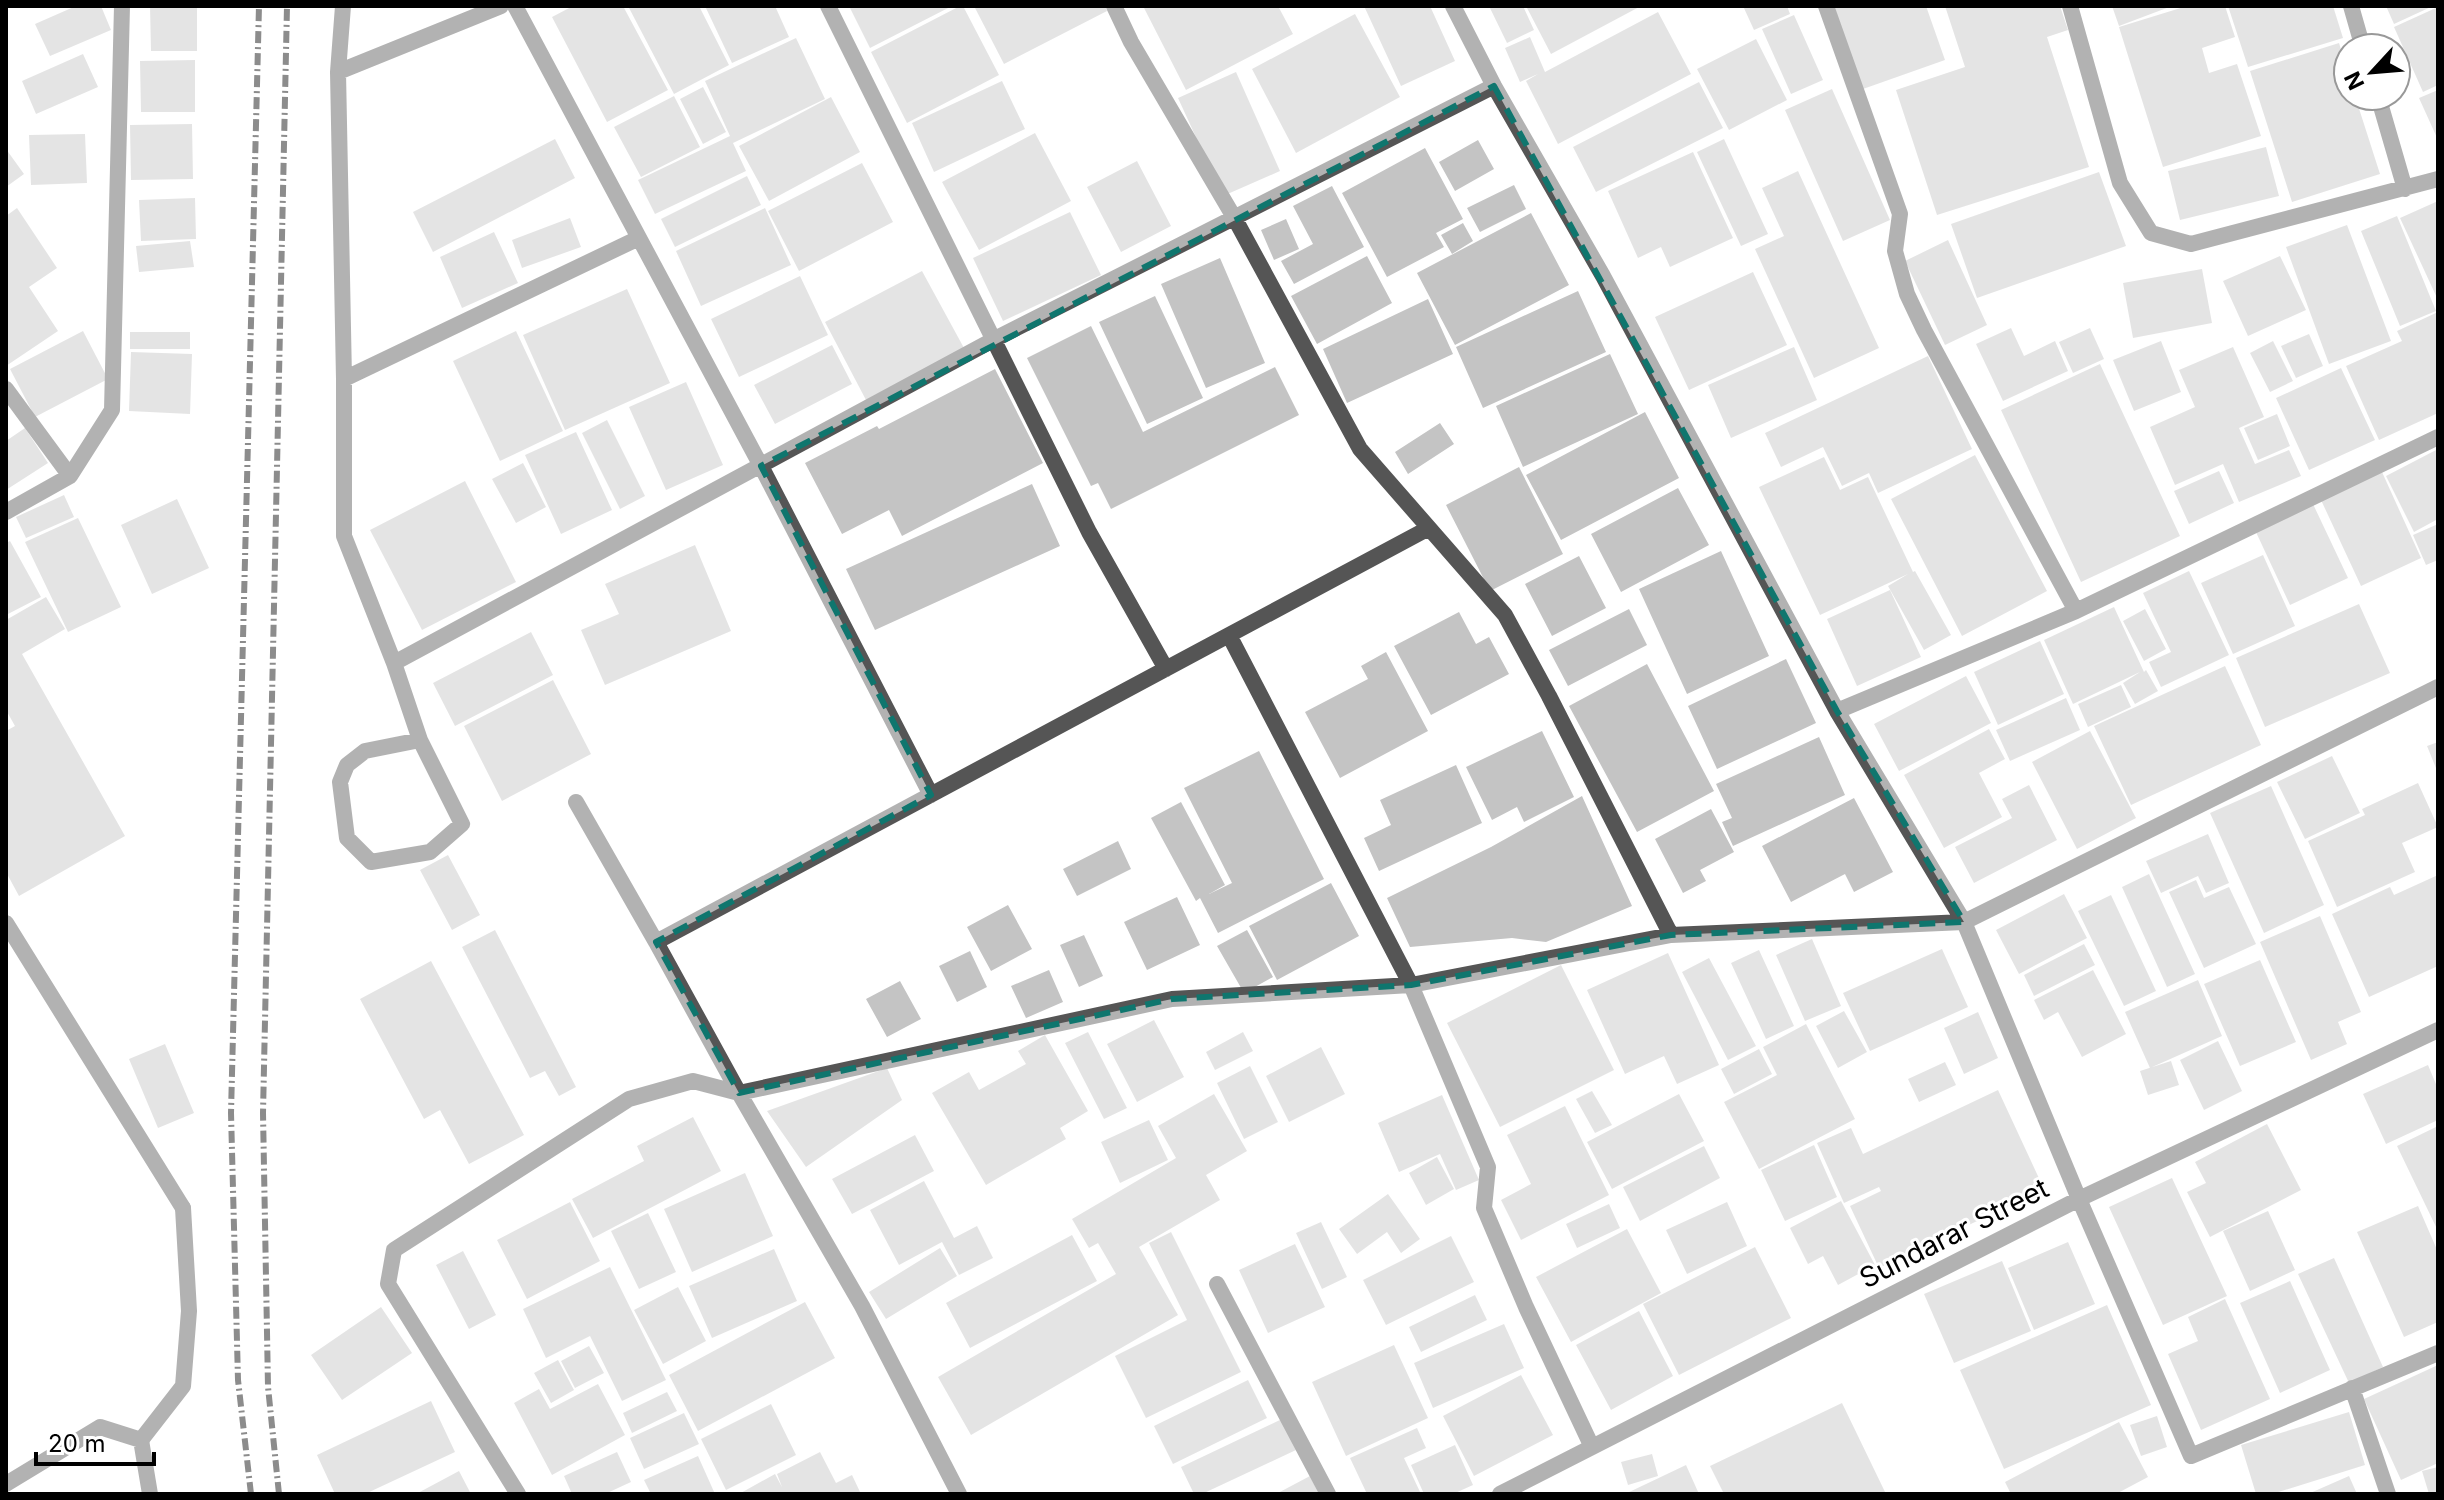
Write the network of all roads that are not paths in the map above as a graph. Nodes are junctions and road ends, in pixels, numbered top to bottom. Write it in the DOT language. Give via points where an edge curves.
graph roads {
  1 [pos="122,6"];
  2 [pos="343,6"];
  3 [pos="501,6"];
  4 [pos="515,6"];
  5 [pos="828,6"];
  6 [pos="1114,6"];
  7 [pos="1453,6"];
  8 [pos="1826,6"];
  9 [pos="2070,6"];
  10 [pos="2351,6"];
  11 [pos="2358,32"];
  12 [pos="338,72"];
  13 [pos="1494,86"];
  14 [pos="2383,112"];
  15 [pos="2438,179"];
  16 [pos="2405,189"];
  17 [pos="1235,219"];
  18 [pos="639,238"];
  19 [pos="993,340"];
  20 [pos="344,379"];
  21 [pos="6,389"];
  22 [pos="2438,437"];
  23 [pos="761,466"];
  24 [pos="70,476"];
  25 [pos="6,512"];
  26 [pos="1429,528"];
  27 [pos="2076,611"];
  28 [pos="1229,635"];
  29 [pos="394,663"];
  30 [pos="1166,669"];
  31 [pos="2438,687"];
  32 [pos="1837,711"];
  33 [pos="420,740"];
  34 [pos="931,795"];
  35 [pos="576,802"];
  36 [pos="1964,922"];
  37 [pos="6,923"];
  38 [pos="1671,935"];
  39 [pos="656,942"];
  40 [pos="1411,985"];
  41 [pos="2438,1030"];
  42 [pos="739,1093"];
  43 [pos="2079,1199"];
  44 [pos="1217,1284"];
  45 [pos="2438,1353"];
  46 [pos="2352,1388"];
  47 [pos="141,1440"];
  48 [pos="1592,1447"];
  49 [pos="6,1484"];
  50 [pos="150,1494"];
  51 [pos="518,1494"];
  52 [pos="959,1494"];
  53 [pos="1328,1494"];
  54 [pos="1500,1494"];
  55 [pos="2388,1494"];
  1 -- 24 [label="street" via="112,410"];
  2 -- 12 [label="street"];
  3 -- 12 [label="street"];
  4 -- 18 [label="street"];
  5 -- 19 [label="street"];
  6 -- 17 [label="street"];
  7 -- 13 [label="street"];
  8 -- 27 [label="street" via="1900,214 1895,251 1907,294"];
  9 -- 16 [label="street" via="2120,183 2151,233 2191,244"];
  10 -- 11 [label="street"];
  12 -- 20 [label="street"];
  13 -- 17 [label="street"];
  13 -- 32 [label="street" via="1603,276"];
  14 -- 16 [label="street"];
  15 -- 16 [label="street"];
  17 -- 19 [label="street"];
  17 -- 26 [label="street" via="1360,449"];
  18 -- 20 [label="street"];
  18 -- 23 [label="street"];
  19 -- 23 [label="street"];
  19 -- 30 [label="street" via="1089,532"];
  20 -- 29 [label="street" via="344,536"];
  21 -- 24 [label="street"];
  22 -- 27 [label="street"];
  23 -- 29 [label="street"];
  23 -- 34 [label="street"];
  24 -- 25 [label="street"];
  26 -- 28 [label="street"];
  26 -- 38 [label="street" via="1505,615"];
  27 -- 32 [label="street"];
  28 -- 30 [label="street"];
  28 -- 40 [label="street"];
  29 -- 33 [label="street"];
  30 -- 34 [label="street"];
  31 -- 36 [label="street"];
  32 -- 36 [label="street"];
  33 -- 33 [label="street" via="462,824 430,852 371,862 347,838 340,782 347,765 365,751"];
  34 -- 39 [label="street"];
  35 -- 39 [label="street"];
  36 -- 38 [label="street"];
  36 -- 43 [label="street"];
  37 -- 47 [label="street" via="183,1208 189,1311 183,1386"];
  38 -- 40 [label="street"];
  39 -- 42 [label="street"];
  40 -- 42 [label="street" via="1172,999"];
  40 -- 48 [label="street" via="1488,1167 1484,1208"];
  41 -- 43 [label="street, Sundarar Street"];
  42 -- 51 [label="street" via="693,1081 629,1099 394,1250 388,1284"];
  42 -- 52 [label="street" via="862,1306"];
  43 -- 46 [label="street" via="2191,1456"];
  43 -- 48 [label="street, Sundarar Street"];
  44 -- 53 [label="street"];
  45 -- 46 [label="street"];
  46 -- 55 [label="street"];
  47 -- 49 [label="street" via="100,1427"];
  47 -- 50 [label="street"];
  48 -- 54 [label="street, Sundarar Street"];
}
